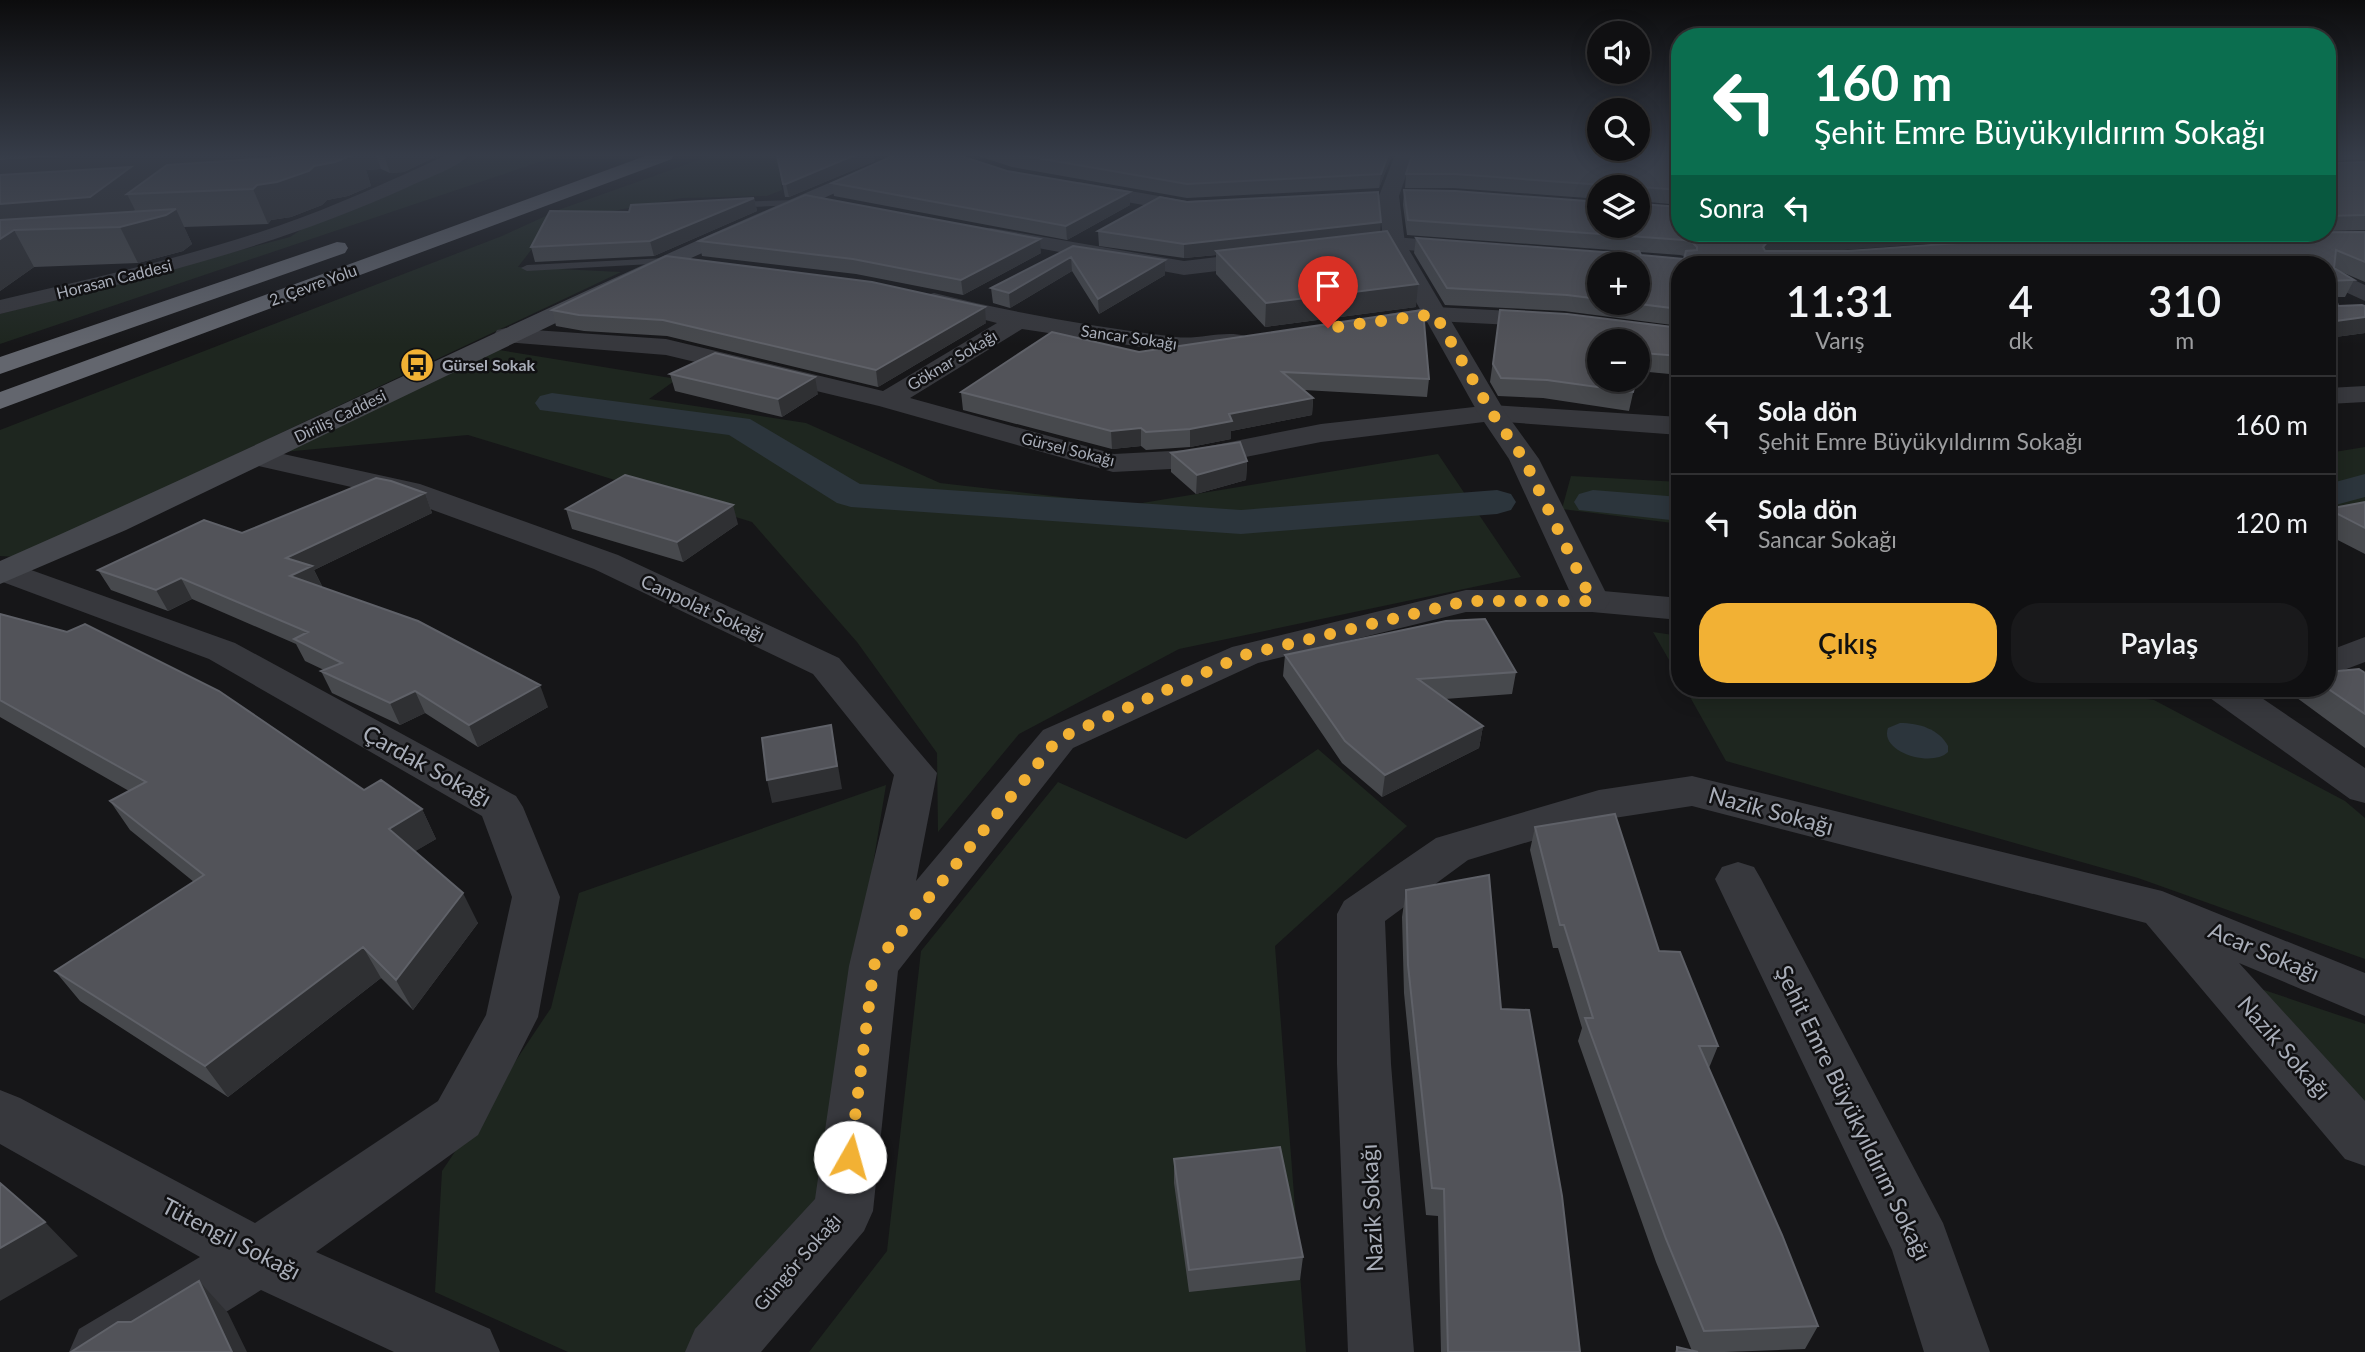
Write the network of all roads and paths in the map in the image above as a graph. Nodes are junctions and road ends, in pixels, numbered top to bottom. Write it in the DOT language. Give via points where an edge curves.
graph roads {
  1 [pos="313,218"];
  2 [pos="495,218"];
  3 [pos="760,218"];
  4 [pos="1388,218"];
  5 [pos="286,229"];
  6 [pos="1109,230"];
  7 [pos="973,231"];
  8 [pos="207,234"];
  9 [pos="356,242"];
  10 [pos="1394,243"];
  11 [pos="1072,250"];
  12 [pos="1328,250"];
  13 [pos="1490,250"];
  14 [pos="1289,255"];
  15 [pos="666,261"];
  16 [pos="1049,263"];
  17 [pos="706,266"];
  18 [pos="527,268"];
  19 [pos="44,275"];
  20 [pos="2336,283"];
  21 [pos="990,294"];
  22 [pos="917,296"];
  23 [pos="0,305"];
  24 [pos="966,306"];
  25 [pos="2361,306"];
  26 [pos="1435,314"];
  27 [pos="1018,321"];
  28 [pos="1368,323"];
  29 [pos="1577,323"];
  30 [pos="506,335"];
  31 [pos="1261,338"];
  32 [pos="0,366"];
  33 [pos="2365,394"];
  34 [pos="2336,396"];
  35 [pos="887,400"];
  36 [pos="0,401"];
  37 [pos="1492,413"];
  38 [pos="1671,425"];
  39 [pos="256,457"];
  40 [pos="2,572"];
  41 [pos="1592,601"];
  42 [pos="1671,608"];
  43 [pos="2365,649"];
  44 [pos="2336,662"];
  45 [pos="2230,697"];
  46 [pos="2365,789"];
  47 [pos="1738,879"];
  48 [pos="2162,909"];
  49 [pos="874,965"];
  50 [pos="2365,995"];
  51 [pos="0,1115"];
  52 [pos="2365,1141"];
  53 [pos="258,1257"];
  54 [pos="102,1352"];
  55 [pos="467,1352"];
  56 [pos="718,1352"];
  57 [pos="1381,1352"];
  58 [pos="1958,1352"];
  1 -- 5 [label="street, Horasan Caddesi"];
  2 -- 36 [label="highway, 2. Çevre Yolu"];
  3 -- 15 [label="main road, Diriliş Caddesi"];
  4 -- 10 [label="street"];
  5 -- 8 [label="street"];
  5 -- 23 [label="street, Horasan Caddesi" via="138,274"];
  6 -- 11 [label="street"];
  7 -- 11 [label="street"];
  9 -- 32 [label="highway, 2. Çevre Yolu"];
  10 -- 12 [label="street"];
  10 -- 13 [label="street"];
  10 -- 26 [label="street"];
  11 -- 14 [label="street" via="1184,268"];
  11 -- 16 [label="street"];
  15 -- 17 [label="street"];
  15 -- 18 [label="lane"];
  15 -- 30 [label="main road, Diriliş Caddesi"];
  19 -- 23 [label="street"];
  20 -- 25 [label="street"];
  21 -- 24 [label="street"];
  22 -- 24 [label="street, Sancar Sokağı"];
  24 -- 27 [label="street, Sancar Sokağı"];
  26 -- 28 [label="street"];
  26 -- 29 [label="street"];
  26 -- 37 [label="street"];
  27 -- 31 [label="street, Sancar Sokağı" via="1195,347"];
  27 -- 35 [label="street, Göknar Sokağı"];
  30 -- 35 [label="street, Gürsel Sokağı" via="666,347"];
  30 -- 39 [label="main road, Diriliş Caddesi"];
  33 -- 34 [label="street"];
  35 -- 37 [label="street, Gürsel Sokağı" via="1113,463 1190,459 1321,433"];
  37 -- 38 [label="street, Gürsel Sokağı"];
  37 -- 41 [label="street" via="1524,459"];
  39 -- 40 [label="main road, Diriliş Caddesi"];
  39 -- 49 [label="street, Canpolat Sokağı" via="409,491 606,562 827,666 916,773"];
  40 -- 53 [label="street, Çardak Sokağı" via="222,651 501,807 536,897 512,1017 458,1118"];
  41 -- 42 [label="street"];
  41 -- 49 [label="street" via="1466,601 1244,655 1058,739"];
  43 -- 44 [label="street"];
  45 -- 46 [label="street"];
  47 -- 58 [label="street, Şehit Emre Büyükyıldırım Sokağı" via="1921,1244"];
  48 -- 50 [label="street, Acar Sokağı"];
  48 -- 52 [label="street, Nazik Sokağı"];
  48 -- 57 [label="street, Nazik Sokağı" via="1692,791 1599,804 1452,849 1361,914 1364,1064"];
  49 -- 56 [label="street, Güngör Sokağı" via="844,1211"];
  51 -- 53 [label="street, Tütengil Sokağı"];
  53 -- 54 [label="street, Çardak Sokağı"];
  53 -- 55 [label="street, Tütengil Sokağı"];
}
